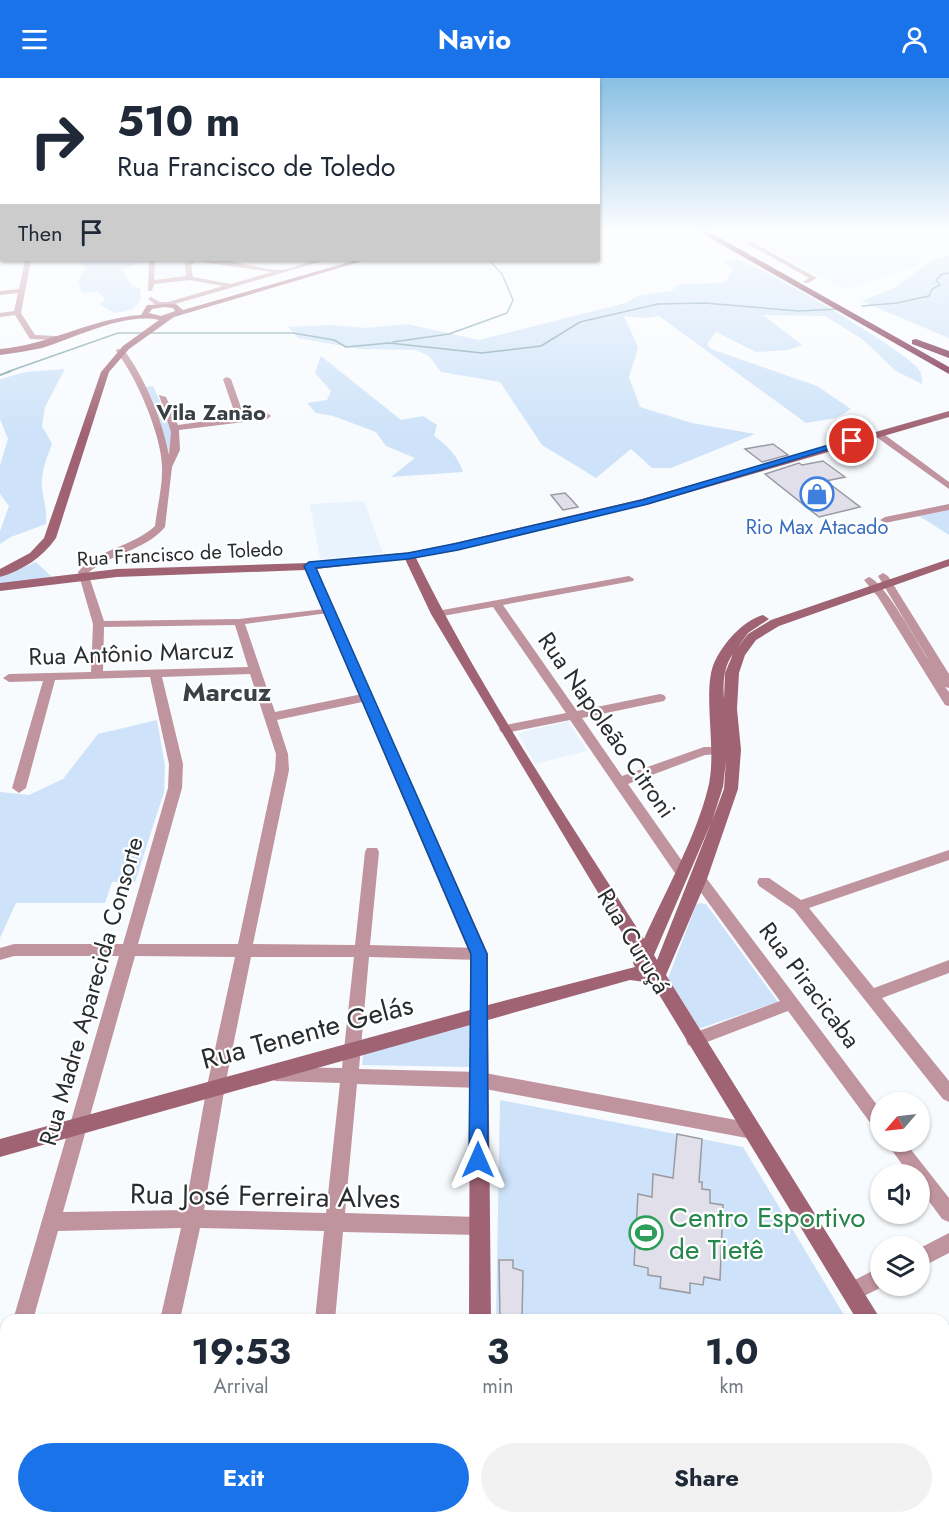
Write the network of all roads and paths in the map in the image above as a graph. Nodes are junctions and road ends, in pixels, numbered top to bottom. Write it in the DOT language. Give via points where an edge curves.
graph roads {
  1 [pos="20,297"];
  2 [pos="205,297"];
  3 [pos="220,297"];
  4 [pos="223,297"];
  5 [pos="817,297"];
  6 [pos="833,297"];
  7 [pos="151,299"];
  8 [pos="164,305"];
  9 [pos="176,309"];
  10 [pos="18,313"];
  11 [pos="0,315"];
  12 [pos="150,317"];
  13 [pos="57,339"];
  14 [pos="906,339"];
  15 [pos="37,340"];
  16 [pos="0,351"];
  17 [pos="120,351"];
  18 [pos="949,355"];
  19 [pos="949,362"];
  20 [pos="949,371"];
  21 [pos="227,379"];
  22 [pos="162,397"];
  23 [pos="267,416"];
  24 [pos="241,419"];
  25 [pos="949,419"];
  26 [pos="175,428"];
  27 [pos="878,434"];
  28 [pos="168,467"];
  29 [pos="949,486"];
  30 [pos="949,507"];
  31 [pos="885,520"];
  32 [pos="949,552"];
  33 [pos="408,556"];
  34 [pos="949,562"];
  35 [pos="309,566"];
  36 [pos="0,573"];
  37 [pos="84,576"];
  38 [pos="629,579"];
  39 [pos="879,581"];
  40 [pos="0,587"];
  41 [pos="496,603"];
  42 [pos="328,610"];
  43 [pos="437,614"];
  44 [pos="239,622"];
  45 [pos="99,624"];
  46 [pos="254,670"];
  47 [pos="154,674"];
  48 [pos="97,676"];
  49 [pos="50,677"];
  50 [pos="9,678"];
  51 [pos="949,684"];
  52 [pos="367,697"];
  53 [pos="660,698"];
  54 [pos="949,702"];
  55 [pos="573,715"];
  56 [pos="271,717"];
  57 [pos="505,729"];
  58 [pos="727,750"];
  59 [pos="619,782"];
  60 [pos="20,788"];
  61 [pos="372,852"];
  62 [pos="949,855"];
  63 [pos="682,872"];
  64 [pos="699,879"];
  65 [pos="764,882"];
  66 [pos="799,906"];
  67 [pos="129,949"];
  68 [pos="246,949"];
  69 [pos="362,950"];
  70 [pos="0,954"];
  71 [pos="479,954"];
  72 [pos="645,957"];
  73 [pos="949,966"];
  74 [pos="660,971"];
  75 [pos="630,973"];
  76 [pos="870,996"];
  77 [pos="792,1003"];
  78 [pos="479,1015"];
  79 [pos="694,1040"];
  80 [pos="352,1049"];
  81 [pos="265,1074"];
  82 [pos="350,1076"];
  83 [pos="480,1080"];
  84 [pos="216,1086"];
  85 [pos="949,1094"];
  86 [pos="870,1108"];
  87 [pos="78,1127"];
  88 [pos="752,1131"];
  89 [pos="0,1148"];
  90 [pos="903,1152"];
  91 [pos="949,1213"];
  92 [pos="193,1219"];
  93 [pos="51,1222"];
  94 [pos="336,1224"];
  95 [pos="478,1226"];
  96 [pos="949,1243"];
  97 [pos="930,1253"];
  98 [pos="870,1282"];
  99 [pos="852,1292"];
  100 [pos="25,1314"];
  101 [pos="171,1314"];
  102 [pos="326,1314"];
  103 [pos="480,1314"];
  104 [pos="866,1314"];
  1 -- 10 [label="street"];
  2 -- 9 [label="street"];
  3 -- 9 [label="street"];
  4 -- 9 [label="street"];
  5 -- 20 [label="highway"];
  6 -- 14 [label="highway"];
  7 -- 8 [label="street"];
  7 -- 12 [label="street"];
  8 -- 9 [label="street"];
  8 -- 12 [label="street"];
  9 -- 12 [label="street"];
  10 -- 11 [label="street"];
  10 -- 15 [label="street"];
  12 -- 13 [label="street" via="124,319"];
  12 -- 17 [label="street" via="136,338"];
  13 -- 15 [label="street"];
  13 -- 16 [label="street" via="28,350"];
  14 -- 18 [label="highway"];
  14 -- 19 [label="highway"];
  15 -- 16 [label="street"];
  17 -- 28 [label="street" via="130,363 161,435"];
  17 -- 36 [label="street" via="105,372 50,538 32,558"];
  21 -- 24 [label="street"];
  22 -- 26 [label="street"];
  23 -- 24 [label="street"];
  24 -- 26 [label="street"];
  25 -- 27 [label="street, Rua Francisco de Toledo"];
  26 -- 28 [label="street" via="178,442"];
  27 -- 29 [label="street"];
  27 -- 33 [label="street, Rua Francisco de Toledo" via="645,502"];
  28 -- 37 [label="street" via="160,527 136,546 88,567"];
  30 -- 31 [label="street"];
  32 -- 39 [label="street"];
  33 -- 35 [label="street, Rua Francisco de Toledo"];
  33 -- 43 [label="street, Rua Curuçá"];
  34 -- 39 [label="street"];
  35 -- 37 [label="street, Rua Francisco de Toledo"];
  35 -- 42 [label="street"];
  37 -- 40 [label="street, Rua Francisco de Toledo"];
  37 -- 45 [label="street"];
  38 -- 41 [label="street"];
  39 -- 51 [label="street"];
  39 -- 54 [label="street"];
  39 -- 58 [label="street" via="775,623 752,638 732,673"];
  41 -- 43 [label="street"];
  41 -- 55 [label="street, Rua Napoleão Citroni"];
  42 -- 44 [label="street"];
  42 -- 52 [label="street"];
  43 -- 57 [label="street, Rua Curuçá"];
  44 -- 45 [label="street"];
  44 -- 46 [label="street"];
  45 -- 48 [label="street"];
  46 -- 47 [label="street, Rua Antônio Marcuz"];
  46 -- 56 [label="street"];
  47 -- 48 [label="street, Rua Antônio Marcuz"];
  47 -- 67 [label="street, Rua Madre Aparecida Consorte" via="176,764 175,788"];
  48 -- 49 [label="street, Rua Antônio Marcuz"];
  49 -- 50 [label="street, Rua Antônio Marcuz"];
  49 -- 60 [label="street"];
  52 -- 56 [label="street"];
  52 -- 71 [label="street"];
  53 -- 55 [label="street"];
  55 -- 57 [label="street"];
  55 -- 59 [label="street, Rua Napoleão Citroni"];
  56 -- 68 [label="street" via="282,753 282,770"];
  57 -- 72 [label="street, Rua Curuçá"];
  58 -- 59 [label="street" via="704,751"];
  58 -- 63 [label="street" via="717,787"];
  58 -- 64 [label="street" via="731,789"];
  59 -- 63 [label="street, Rua Napoleão Citroni"];
  61 -- 69 [label="street"];
  62 -- 66 [label="street"];
  63 -- 72 [label="street"];
  64 -- 74 [label="street"];
  64 -- 77 [label="street, Rua Piracicaba"];
  65 -- 66 [label="street"];
  66 -- 76 [label="street"];
  67 -- 68 [label="street"];
  67 -- 70 [label="street" via="14,950"];
  67 -- 87 [label="street, Rua Madre Aparecida Consorte"];
  68 -- 69 [label="street"];
  68 -- 84 [label="street"];
  69 -- 71 [label="street"];
  69 -- 80 [label="street"];
  71 -- 78 [label="street"];
  72 -- 74 [label="street, Rua Curuçá"];
  72 -- 75 [label="street"];
  73 -- 76 [label="street"];
  74 -- 75 [label="street, Rua Tenente Gelás"];
  74 -- 79 [label="street, Rua Curuçá"];
  75 -- 78 [label="street, Rua Tenente Gelás"];
  76 -- 85 [label="street"];
  77 -- 79 [label="street"];
  77 -- 86 [label="street, Rua Piracicaba"];
  78 -- 80 [label="street, Rua Tenente Gelás"];
  78 -- 83 [label="street"];
  79 -- 88 [label="street, Rua Curuçá"];
  80 -- 81 [label="street, Rua Tenente Gelás"];
  80 -- 82 [label="street"];
  81 -- 82 [label="street"];
  81 -- 84 [label="street, Rua Tenente Gelás"];
  82 -- 83 [label="street"];
  82 -- 94 [label="street"];
  83 -- 88 [label="street"];
  83 -- 95 [label="street"];
  84 -- 87 [label="street, Rua Tenente Gelás"];
  84 -- 92 [label="street"];
  87 -- 89 [label="street, Rua Tenente Gelás"];
  87 -- 93 [label="street, Rua Madre Aparecida Consorte"];
  88 -- 99 [label="street, Rua Curuçá"];
  90 -- 91 [label="street"];
  92 -- 93 [label="street, Rua José Ferreira Alves"];
  92 -- 94 [label="street, Rua José Ferreira Alves"];
  92 -- 101 [label="street"];
  93 -- 100 [label="street, Rua Madre Aparecida Consorte"];
  94 -- 95 [label="street, Rua José Ferreira Alves"];
  94 -- 102 [label="street"];
  95 -- 103 [label="street"];
  96 -- 97 [label="street"];
  98 -- 99 [label="street"];
  99 -- 104 [label="street, Rua Curuçá"];
}
